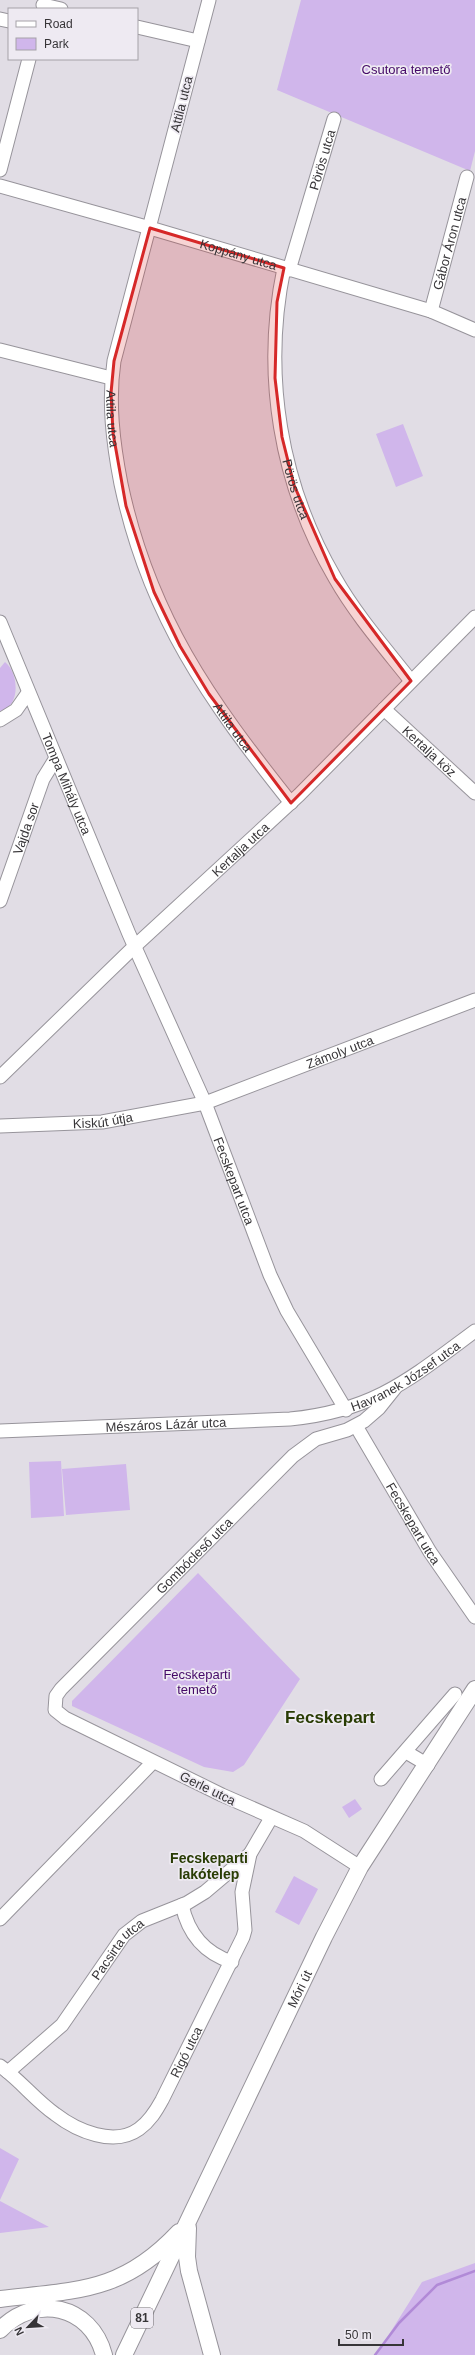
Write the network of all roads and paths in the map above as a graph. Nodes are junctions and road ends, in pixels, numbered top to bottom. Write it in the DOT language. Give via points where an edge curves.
graph roads {
  1 [pos="209,0"];
  2 [pos="43,5"];
  3 [pos="56,8"];
  4 [pos="138,27"];
  5 [pos="198,41"];
  6 [pos="29,60"];
  7 [pos="334,120"];
  8 [pos="1,163"];
  9 [pos="466,176"];
  10 [pos="0,186"];
  11 [pos="150,228"];
  12 [pos="286,269"];
  13 [pos="431,310"];
  14 [pos="475,330"];
  15 [pos="0,350"];
  16 [pos="111,378"];
  17 [pos="475,617"];
  18 [pos="0,622"];
  19 [pos="3,643"];
  20 [pos="411,681"];
  21 [pos="28,693"];
  22 [pos="384,709"];
  23 [pos="0,720"];
  24 [pos="56,758"];
  25 [pos="475,793"];
  26 [pos="291,803"];
  27 [pos="0,901"];
  28 [pos="135,946"];
  29 [pos="475,1000"];
  30 [pos="0,1077"];
  31 [pos="205,1102"];
  32 [pos="0,1126"];
  33 [pos="475,1331"];
  34 [pos="395,1388"];
  35 [pos="352,1408"];
  36 [pos="332,1414"];
  37 [pos="360,1424"];
  38 [pos="0,1431"];
  39 [pos="338,1433"];
  40 [pos="475,1617"];
  41 [pos="475,1689"];
  42 [pos="455,1694"];
  43 [pos="55,1710"];
  44 [pos="406,1752"];
  45 [pos="153,1762"];
  46 [pos="428,1765"];
  47 [pos="381,1779"];
  48 [pos="271,1818"];
  49 [pos="250,1854"];
  50 [pos="360,1867"];
  51 [pos="182,1905"];
  52 [pos="0,1920"];
  53 [pos="232,1962"];
  54 [pos="4,2069"];
  55 [pos="188,2222"];
  56 [pos="0,2299"];
  57 [pos="0,2330"];
  58 [pos="104,2355"];
  59 [pos="124,2355"];
  60 [pos="212,2355"];
  1 -- 5 [label="street, Attila utca"];
  2 -- 3 [label="street"];
  4 -- 5 [label="street"];
  5 -- 11 [label="street, Attila utca"];
  6 -- 8 [label="street"];
  7 -- 12 [label="street, Pörös utca"];
  9 -- 13 [label="street, Gábor Áron utca"];
  10 -- 11 [label="street, Koppány utca"];
  11 -- 12 [label="street, Koppány utca"];
  11 -- 16 [label="street, Attila utca"];
  12 -- 13 [label="street, Koppány utca"];
  12 -- 20 [label="street, Pörös utca" via="277,302 275,378 282,437 294,485 310,528 335,579"];
  13 -- 14 [label="street, Koppány utca"];
  15 -- 16 [label="street"];
  16 -- 26 [label="street, Attila utca" via="111,414 119,474 129,519 154,592 180,646 208,694"];
  17 -- 20 [label="street, Kertalja utca"];
  18 -- 19 [label="street, Tompa Mihály utca"];
  19 -- 21 [label="street, Tompa Mihály utca"];
  20 -- 22 [label="street, Kertalja utca"];
  21 -- 23 [label="street" via="16,710"];
  21 -- 24 [label="street, Tompa Mihály utca"];
  22 -- 25 [label="street, Kertalja köz"];
  22 -- 26 [label="street, Kertalja utca"];
  24 -- 27 [label="street, Vajda sor" via="43,779"];
  24 -- 28 [label="street, Tompa Mihály utca"];
  26 -- 28 [label="street, Kertalja utca"];
  28 -- 30 [label="street, Kertalja utca"];
  28 -- 31 [label="street, Fecskepart utca"];
  29 -- 31 [label="street, Zámoly utca"];
  31 -- 32 [label="street, Kiskút útja" via="102,1122"];
  31 -- 35 [label="street, Fecskepart utca" via="277,1292"];
  33 -- 34 [label="street, Havranek József utca"];
  34 -- 35 [label="street, Havranek József utca"];
  34 -- 37 [label="street" via="379,1408"];
  35 -- 36 [label="street, Havranek József utca"];
  35 -- 37 [label="street, Fecskepart utca"];
  36 -- 38 [label="street, Mészáros Lázár utca" via="290,1419"];
  36 -- 39 [label="street"];
  37 -- 39 [label="street, Gombócleső utca"];
  37 -- 40 [label="street, Fecskepart utca" via="430,1552"];
  39 -- 43 [label="street, Gombócleső utca" via="322,1437 305,1446 266,1482 62,1689 56,1696"];
  41 -- 46 [label="main road, Móri út"];
  42 -- 44 [label="street"];
  43 -- 45 [label="street, Gerle utca" via="65,1718"];
  44 -- 46 [label="street"];
  44 -- 47 [label="street"];
  45 -- 48 [label="street, Gerle utca"];
  45 -- 52 [label="street"];
  46 -- 50 [label="main road, Móri út"];
  48 -- 49 [label="street, Rigó utca"];
  48 -- 50 [label="street, Gerle utca" via="304,1831"];
  49 -- 51 [label="street, Pacsirta utca" via="211,1888"];
  49 -- 53 [label="street, Rigó utca" via="242,1892 245,1930"];
  50 -- 55 [label="main road, Móri út"];
  51 -- 53 [label="street" via="184,1916 195,1938 213,1955"];
  51 -- 54 [label="street, Pacsirta utca" via="142,1921 124,1935 62,2025"];
  53 -- 54 [label="street, Rigó utca" via="154,2113 138,2130 112,2137 84,2130 55,2115"];
  55 -- 56 [label="main road" via="150,2259 117,2280 84,2289"];
  55 -- 59 [label="main road, 81"];
  55 -- 60 [label="main road" via="189,2271"];
  57 -- 58 [label="main road" via="8,2322 29,2310 54,2308 68,2312 87,2324 101,2344"];
}
